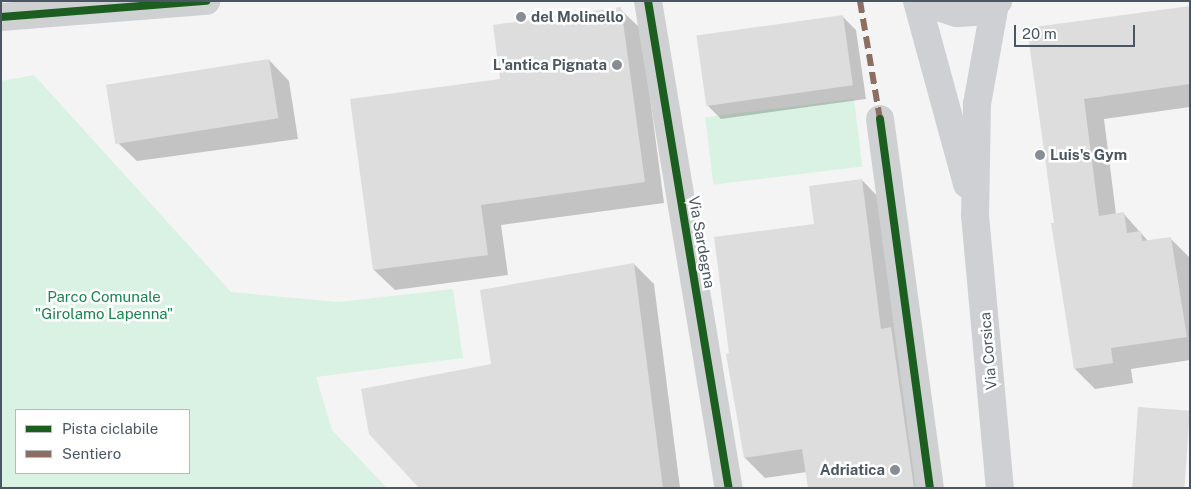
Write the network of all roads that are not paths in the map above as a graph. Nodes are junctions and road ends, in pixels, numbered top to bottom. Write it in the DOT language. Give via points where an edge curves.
graph roads {
  1 [pos="206,1"];
  2 [pos="648,1"];
  3 [pos="917,1"];
  4 [pos="929,1"];
  5 [pos="996,3"];
  6 [pos="1,18"];
  7 [pos="880,119"];
  8 [pos="975,214"];
  9 [pos="730,488"];
  10 [pos="930,488"];
  11 [pos="1000,488"];
  1 -- 6 [label="street"];
  2 -- 9 [label="street, Via Sardegna"];
  3 -- 8 [label="main road, Via Corsica"];
  4 -- 5 [label="main road, Via Corsica" via="957,13 976,12"];
  5 -- 8 [label="main road, Via Corsica" via="977,104"];
  7 -- 10 [label="street"];
  8 -- 11 [label="main road, Via Corsica"];
}
